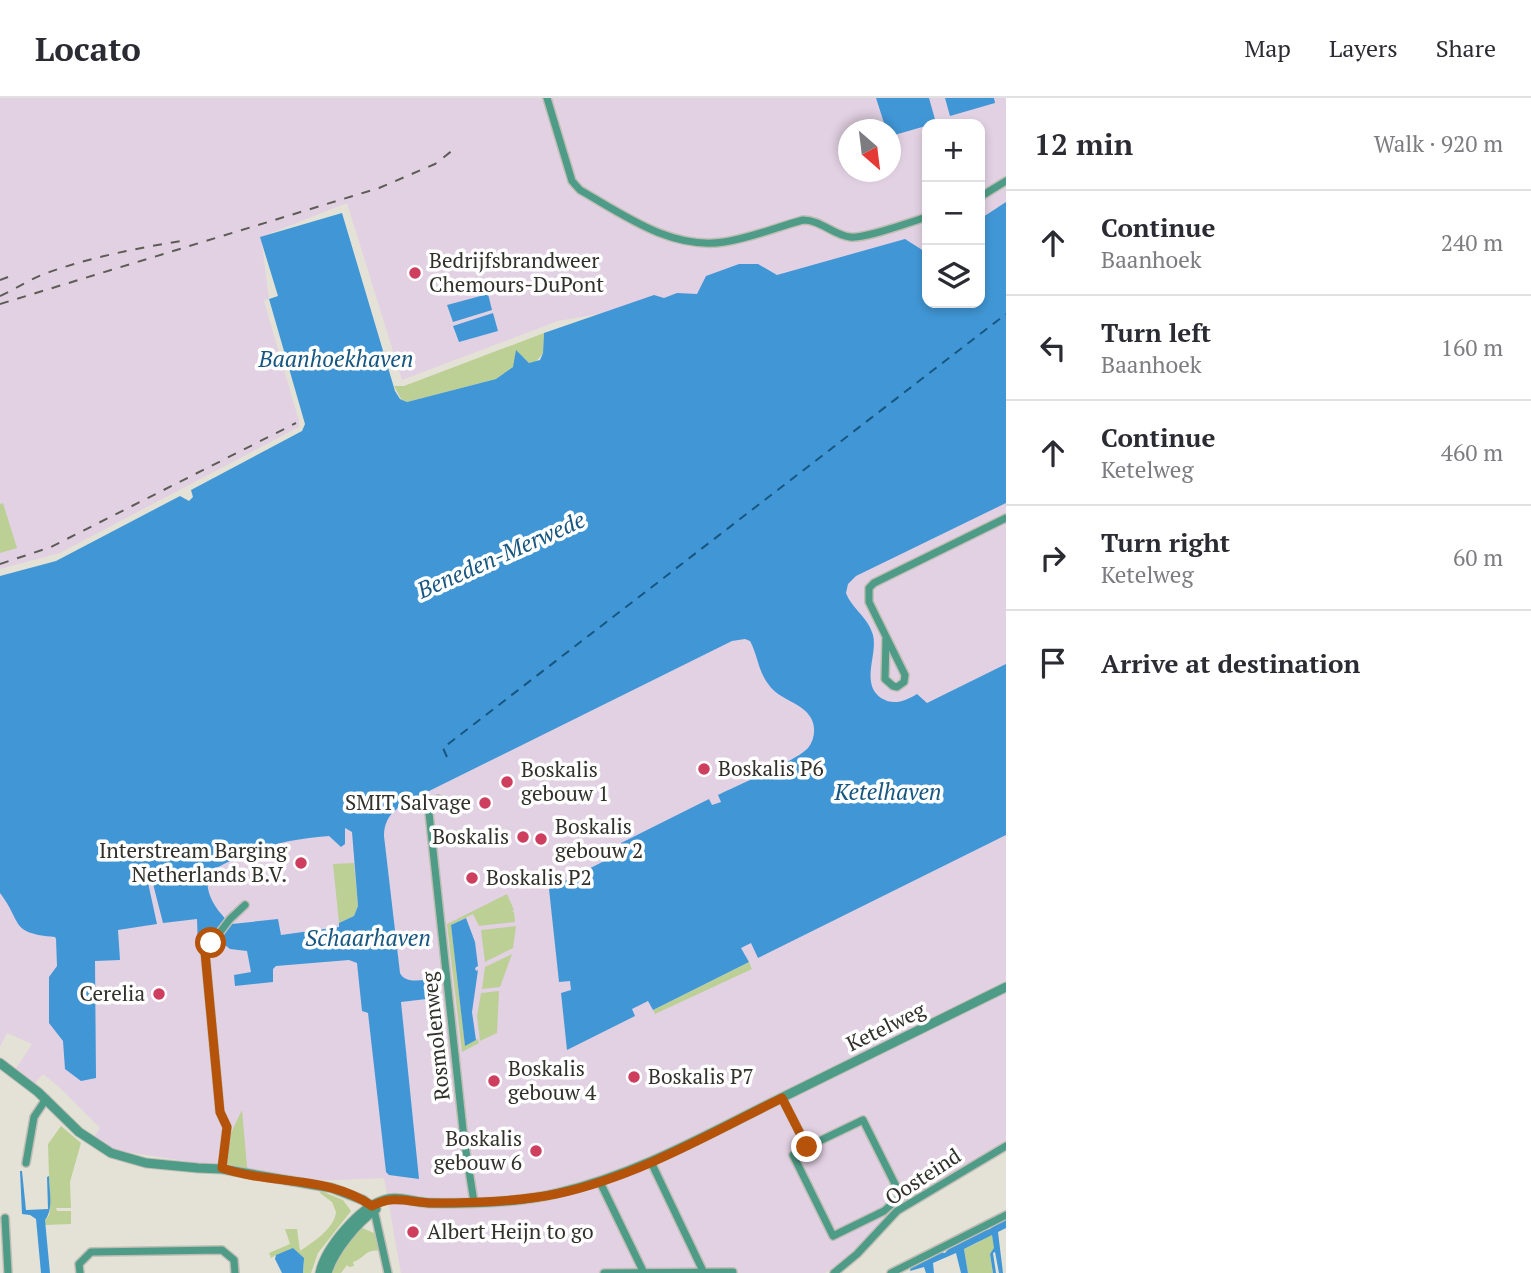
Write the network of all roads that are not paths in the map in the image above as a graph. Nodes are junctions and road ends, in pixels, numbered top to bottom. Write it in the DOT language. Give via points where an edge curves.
graph roads {
  1 [pos="547,98"];
  2 [pos="1006,181"];
  3 [pos="985,194"];
  4 [pos="922,218"];
  5 [pos="1006,518"];
  6 [pos="886,638"];
  7 [pos="438,799"];
  8 [pos="245,905"];
  9 [pos="1006,987"];
  10 [pos="0,1063"];
  11 [pos="782,1098"];
  12 [pos="46,1099"];
  13 [pos="1006,1146"];
  14 [pos="807,1147"];
  15 [pos="651,1162"];
  16 [pos="26,1163"];
  17 [pos="222,1168"];
  18 [pos="600,1182"];
  19 [pos="474,1202"];
  20 [pos="373,1208"];
  21 [pos="1006,1215"];
  22 [pos="5,1218"];
  23 [pos="703,1271"];
  24 [pos="733,1272"];
  25 [pos="8,1273"];
  26 [pos="80,1273"];
  27 [pos="235,1273"];
  28 [pos="320,1273"];
  29 [pos="327,1273"];
  30 [pos="388,1273"];
  31 [pos="604,1273"];
  32 [pos="644,1273"];
  33 [pos="834,1273"];
  34 [pos="891,1273"];
  1 -- 4 [label="street" via="572,181 580,190 667,237 725,242 803,220 814,220 849,237"];
  2 -- 3 [label="street"];
  5 -- 6 [label="street" via="874,583 869,588 869,602"];
  6 -- 6 [label="street" via="885,679 897,687 905,676"];
  7 -- 19 [label="street, Rosmolenweg" via="429,813"];
  8 -- 17 [label="street" via="205,952 220,1112 227,1127"];
  9 -- 11 [label="street, Ketelweg"];
  10 -- 12 [label="street"];
  11 -- 14 [label="street"];
  11 -- 15 [label="street, Ketelweg"];
  12 -- 16 [label="street" via="34,1117"];
  12 -- 17 [label="street" via="79,1132 111,1153 146,1163"];
  13 -- 33 [label="street, Oosteind" via="897,1211"];
  14 -- 14 [label="street" via="793,1155 833,1236 884,1211 901,1196 863,1120"];
  15 -- 18 [label="street, Ketelweg"];
  15 -- 23 [label="street"];
  17 -- 20 [label="street" via="332,1188"];
  18 -- 19 [label="street, Ketelweg" via="556,1194"];
  18 -- 32 [label="street"];
  19 -- 20 [label="street, Ketelweg" via="400,1200"];
  20 -- 28 [label="street" via="355,1219 331,1248"];
  20 -- 29 [label="street" via="337,1252"];
  20 -- 30 [label="street"];
  21 -- 34 [label="street"];
  22 -- 25 [label="street"];
  23 -- 24 [label="street"];
  23 -- 32 [label="street"];
  26 -- 27 [label="street" via="79,1264 91,1252 222,1250 234,1260"];
  31 -- 32 [label="street"];
}
